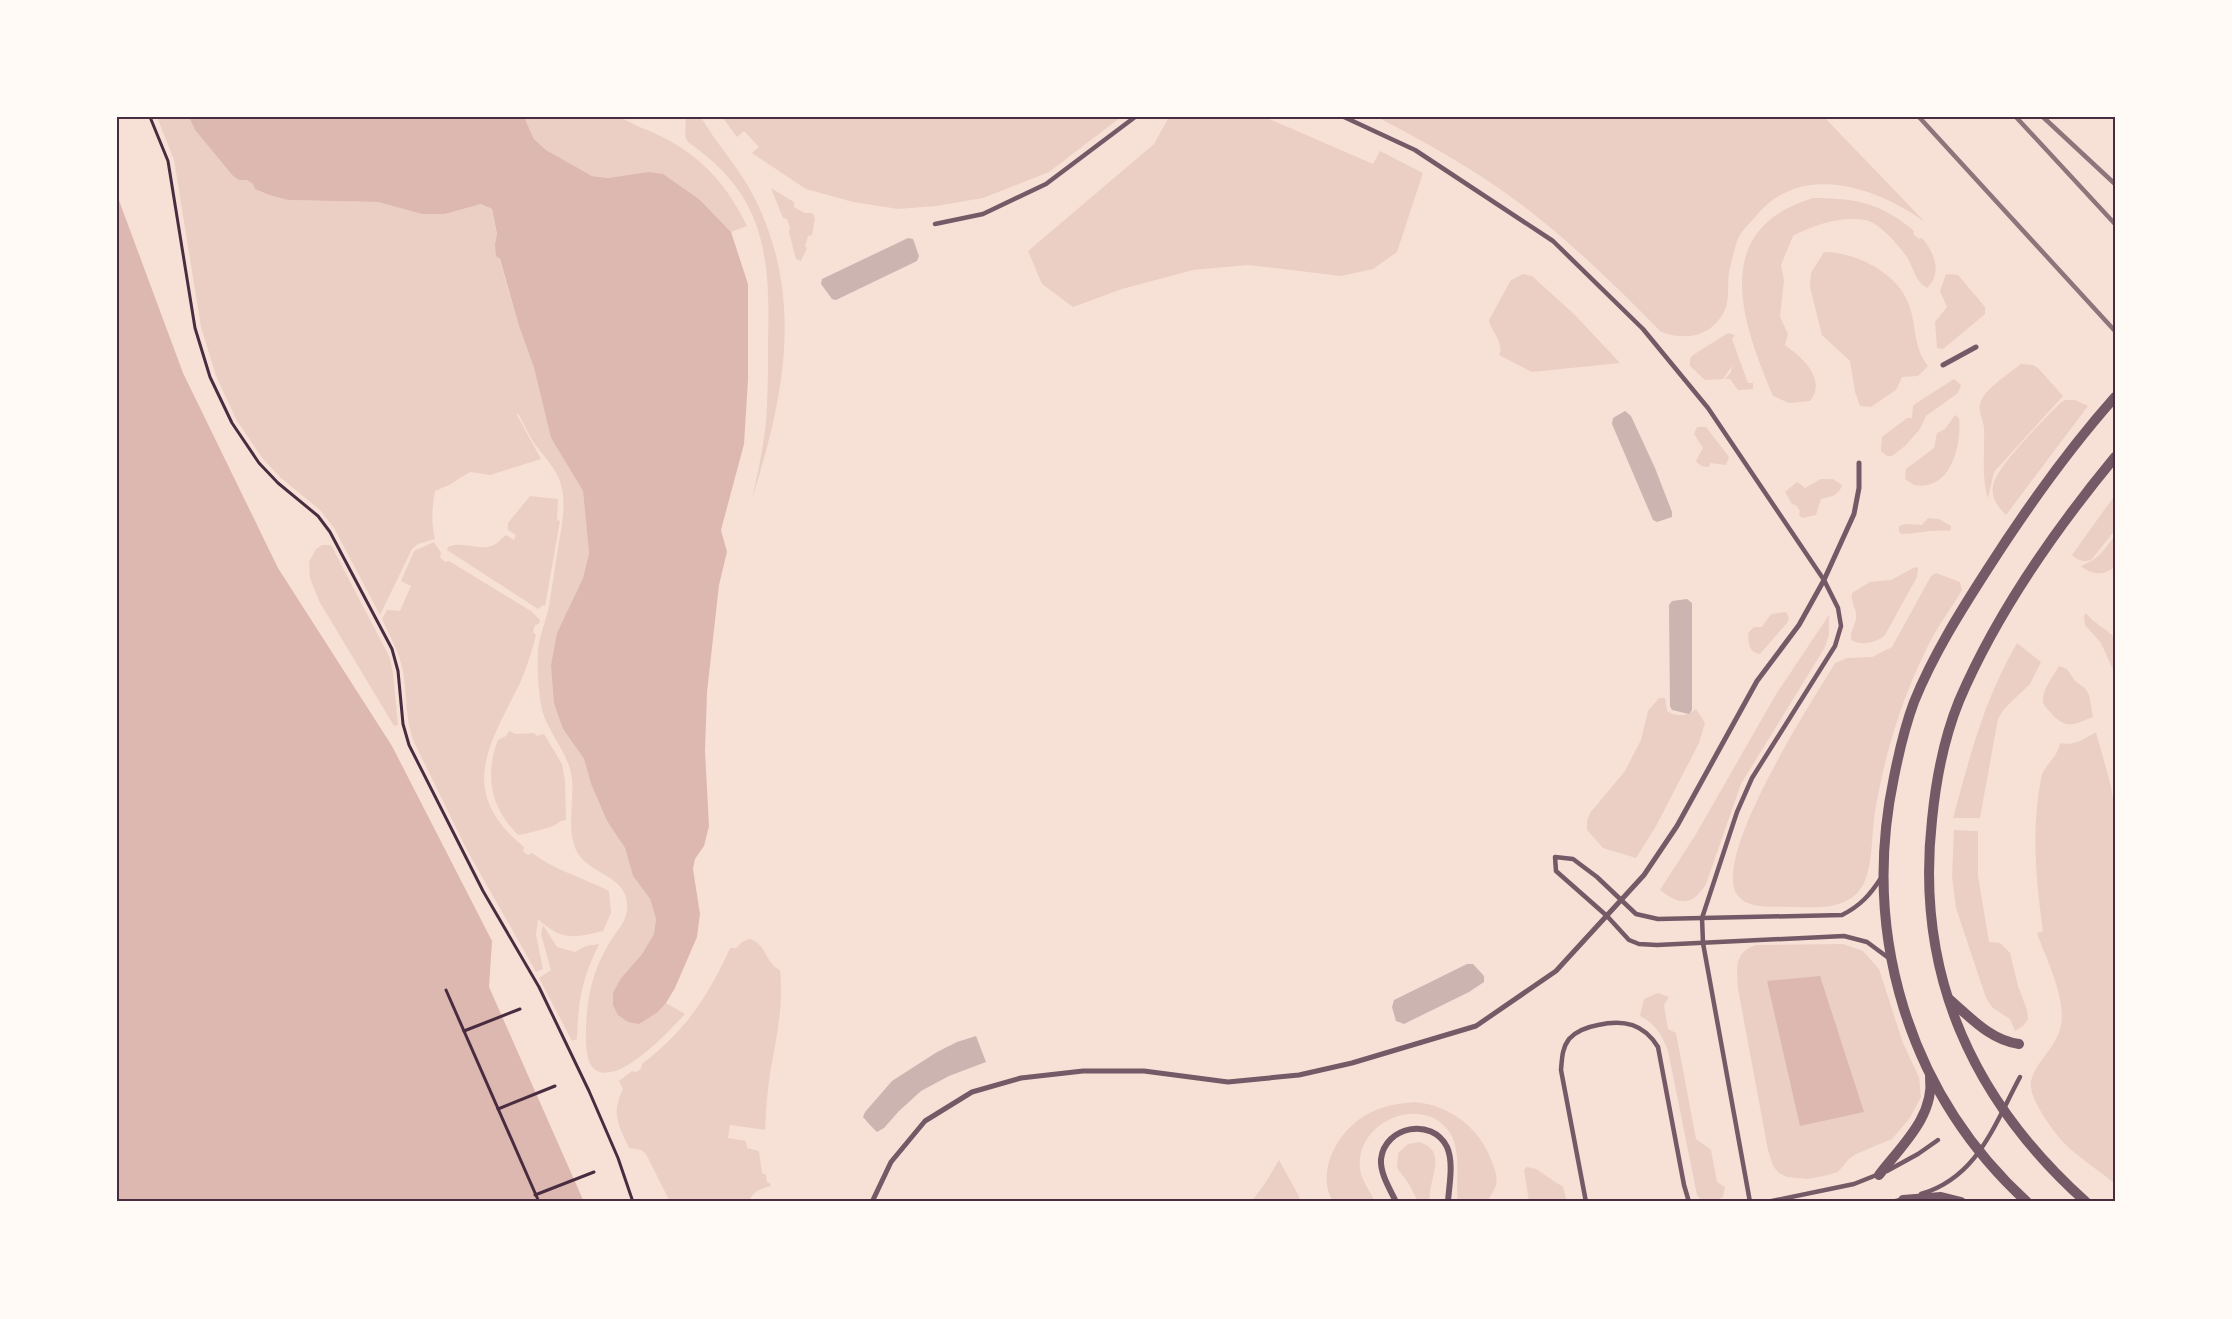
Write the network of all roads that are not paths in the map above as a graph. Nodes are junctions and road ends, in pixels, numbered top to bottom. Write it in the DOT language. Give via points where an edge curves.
graph roads {
  1 [pos="1135,117"];
  2 [pos="1344,117"];
  3 [pos="935,224"];
  4 [pos="1976,347"];
  5 [pos="1943,365"];
  6 [pos="2115,397"];
  7 [pos="2114,458"];
  8 [pos="1859,463"];
  9 [pos="1824,580"];
  10 [pos="1883,876"];
  11 [pos="1620,901"];
  12 [pos="1607,916"];
  13 [pos="1702,918"];
  14 [pos="1703,943"];
  15 [pos="1890,959"];
  16 [pos="1948,998"];
  17 [pos="2019,1044"];
  18 [pos="1929,1072"];
  19 [pos="2019,1077"];
  20 [pos="2002,1110"];
  21 [pos="1938,1140"];
  22 [pos="1980,1153"];
  23 [pos="1879,1175"];
  24 [pos="1897,1201"];
  25 [pos="872,1202"];
  26 [pos="1396,1202"];
  27 [pos="1448,1202"];
  28 [pos="1586,1202"];
  29 [pos="1689,1202"];
  30 [pos="1750,1202"];
  31 [pos="1767,1202"];
  32 [pos="1961,1202"];
  33 [pos="2027,1202"];
  34 [pos="2086,1202"];
  1 -- 3 [label="lane" via="1046,184 982,214"];
  2 -- 9 [label="lane" via="1415,150 1553,241 1643,329 1708,408"];
  4 -- 5 [label="street"];
  6 -- 10 [label="street" via="2020,518 1934,659 1900,749 1886,813"];
  7 -- 16 [label="street" via="2052,540 2000,620 1959,702 1944,748 1934,794 1928,865 1934,946"];
  8 -- 9 [label="street" via="1854,514"];
  9 -- 11 [label="street" via="1798,625 1757,681 1677,826 1644,875"];
  9 -- 13 [label="lane" via="1838,608 1841,626 1835,646 1752,778"];
  10 -- 13 [label="lane" via="1857,908 1842,915"];
  10 -- 15 [label="street"];
  11 -- 12 [label="street"];
  11 -- 12 [label="lane" via="1573,859 1555,857 1556,871"];
  11 -- 13 [label="lane" via="1636,914 1658,919"];
  12 -- 14 [label="lane" via="1629,940 1640,944"];
  12 -- 25 [label="street" via="1556,971 1476,1026 1352,1063 1299,1075 1228,1082 1144,1071 1083,1071 1021,1078 972,1092 925,1121 891,1162"];
  13 -- 14 [label="lane"];
  14 -- 15 [label="lane" via="1844,936 1867,942"];
  14 -- 30 [label="lane"];
  15 -- 18 [label="street" via="1914,1039"];
  16 -- 17 [label="street" via="1989,1033"];
  16 -- 20 [label="street" via="1966,1045"];
  18 -- 22 [label="street"];
  18 -- 23 [label="street" via="1931,1087 1925,1111"];
  19 -- 20 [label="lane"];
  20 -- 22 [label="lane"];
  20 -- 34 [label="street" via="2046,1164"];
  21 -- 23 [label="lane"];
  22 -- 24 [label="lane" via="1953,1179 1933,1191"];
  22 -- 33 [label="street"];
  23 -- 31 [label="lane"];
  24 -- 32 [label="street" via="1941,1197"];
  26 -- 27 [label="street" via="1382,1172 1381,1159 1392,1137 1415,1128 1438,1136 1446,1146 1450,1158"];
  28 -- 29 [label="lane" via="1561,1070 1562,1057 1565,1046 1580,1030 1621,1022 1641,1028 1658,1047"];
}
